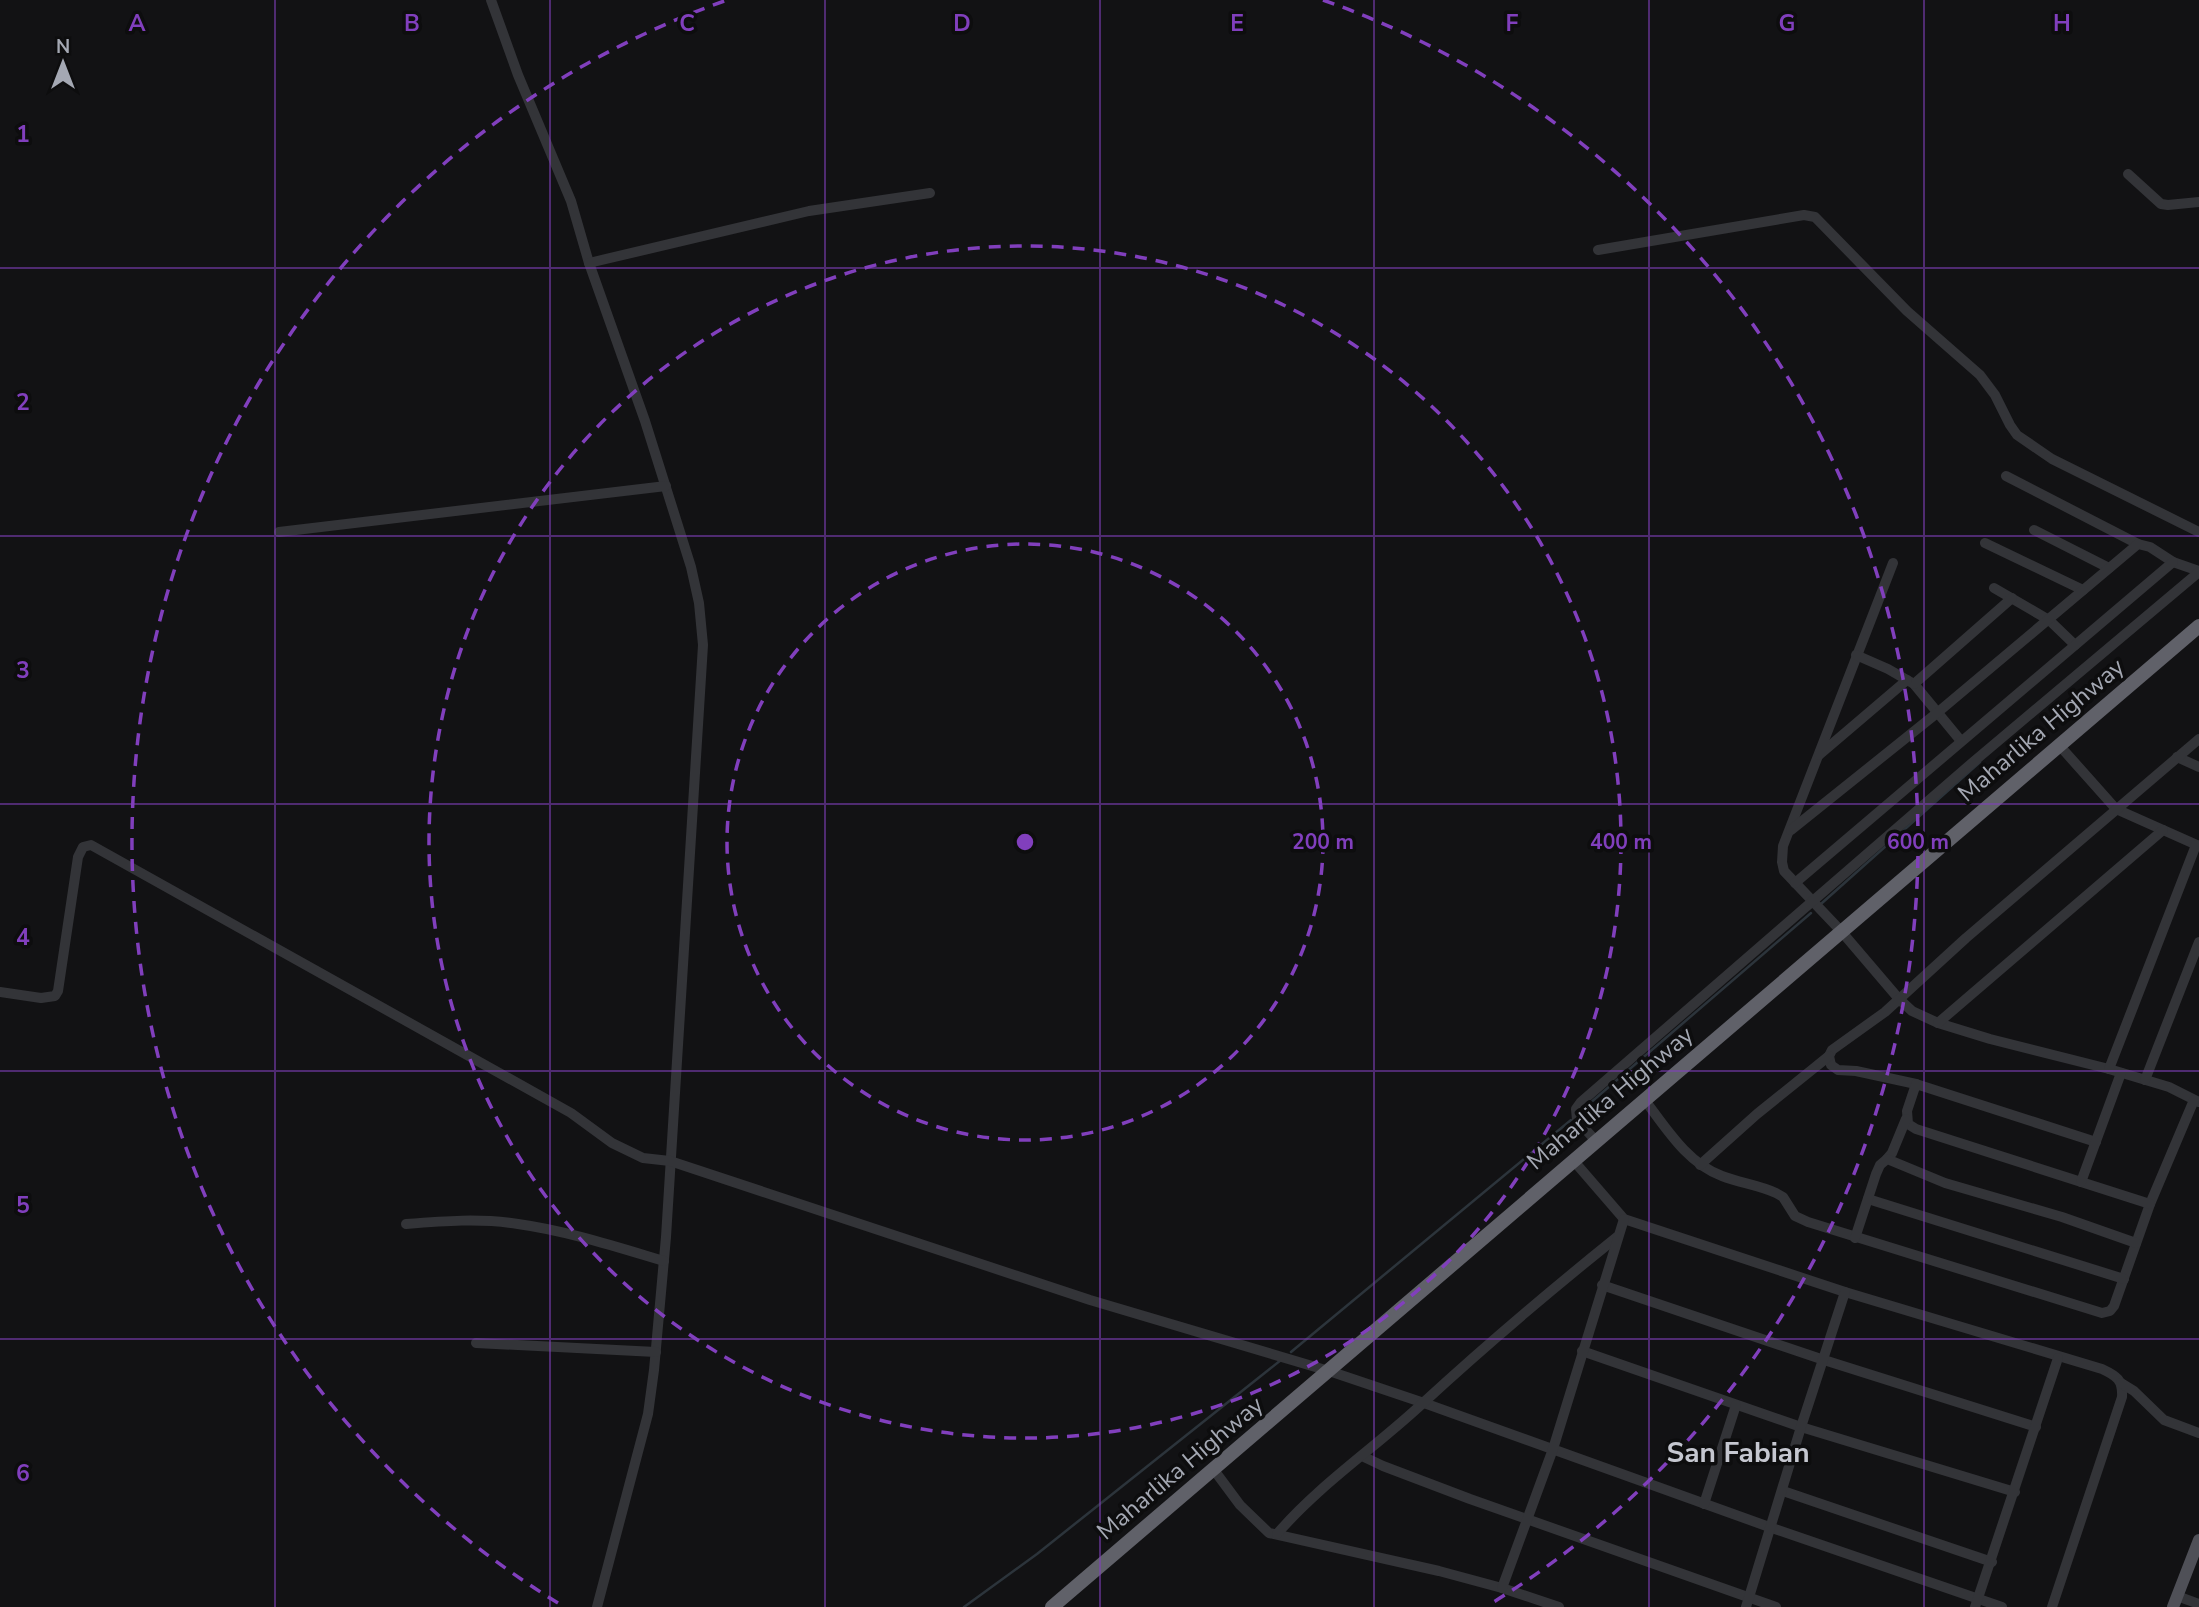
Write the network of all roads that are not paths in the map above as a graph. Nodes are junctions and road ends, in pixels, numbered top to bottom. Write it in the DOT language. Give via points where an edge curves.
graph roads {
  1 [pos="491,0"];
  2 [pos="2128,174"];
  3 [pos="930,193"];
  4 [pos="2199,202"];
  5 [pos="1598,250"];
  6 [pos="589,263"];
  7 [pos="2006,476"];
  8 [pos="666,486"];
  9 [pos="2034,530"];
  10 [pos="279,532"];
  11 [pos="2199,532"];
  12 [pos="1985,543"];
  13 [pos="2138,544"];
  14 [pos="2173,562"];
  15 [pos="1892,563"];
  16 [pos="2109,568"];
  17 [pos="2199,572"];
  18 [pos="1994,588"];
  19 [pos="2083,590"];
  20 [pos="2012,598"];
  21 [pos="2049,620"];
  22 [pos="2199,626"];
  23 [pos="2075,645"];
  24 [pos="1856,655"];
  25 [pos="1910,682"];
  26 [pos="1937,713"];
  27 [pos="2199,739"];
  28 [pos="1961,741"];
  29 [pos="2059,745"];
  30 [pos="1819,755"];
  31 [pos="2177,757"];
  32 [pos="2199,766"];
  33 [pos="2116,809"];
  34 [pos="2163,830"];
  35 [pos="1790,831"];
  36 [pos="2198,845"];
  37 [pos="1795,883"];
  38 [pos="1812,902"];
  39 [pos="1841,931"];
  40 [pos="2199,942"];
  41 [pos="0,992"];
  42 [pos="1899,999"];
  43 [pos="1938,1023"];
  44 [pos="1829,1056"];
  45 [pos="2109,1069"];
  46 [pos="2121,1073"];
  47 [pos="2145,1080"];
  48 [pos="1916,1084"];
  49 [pos="1644,1099"];
  50 [pos="2197,1101"];
  51 [pos="1906,1119"];
  52 [pos="1596,1140"];
  53 [pos="2096,1142"];
  54 [pos="1887,1159"];
  55 [pos="1573,1160"];
  56 [pos="670,1161"];
  57 [pos="1700,1165"];
  58 [pos="2081,1182"];
  59 [pos="1868,1199"];
  60 [pos="2150,1204"];
  61 [pos="1624,1219"];
  62 [pos="406,1224"];
  63 [pos="1617,1237"];
  64 [pos="1855,1238"];
  65 [pos="2136,1243"];
  66 [pos="664,1261"];
  67 [pos="2124,1279"];
  68 [pos="1602,1285"];
  69 [pos="1845,1293"];
  70 [pos="476,1343"];
  71 [pos="1582,1351"];
  72 [pos="656,1352"];
  73 [pos="2058,1357"];
  74 [pos="1824,1360"];
  75 [pos="1329,1371"];
  76 [pos="2121,1383"];
  77 [pos="1424,1402"];
  78 [pos="1736,1405"];
  79 [pos="1801,1427"];
  80 [pos="2036,1427"];
  81 [pos="2199,1433"];
  82 [pos="1553,1449"];
  83 [pos="1362,1456"];
  84 [pos="1214,1470"];
  85 [pos="1783,1491"];
  86 [pos="2015,1493"];
  87 [pos="1704,1504"];
  88 [pos="1527,1519"];
  89 [pos="1772,1528"];
  90 [pos="1277,1534"];
  91 [pos="2199,1540"];
  92 [pos="1992,1562"];
  93 [pos="1502,1588"];
  94 [pos="2175,1601"];
  95 [pos="1748,1602"];
  96 [pos="1977,1603"];
  97 [pos="2199,1604"];
  98 [pos="597,1607"];
  99 [pos="1052,1607"];
  100 [pos="1559,1607"];
  101 [pos="1776,1607"];
  102 [pos="2002,1607"];
  103 [pos="2052,1607"];
  1 -- 6 [label="street" via="571,201"];
  2 -- 4 [label="street" via="2161,204"];
  3 -- 6 [label="street" via="809,211"];
  5 -- 11 [label="street" via="1804,215 1815,217 1907,311 1980,375 2017,435 2052,459"];
  6 -- 8 [label="street"];
  7 -- 13 [label="street"];
  8 -- 10 [label="street"];
  8 -- 56 [label="street" via="699,603 703,645"];
  9 -- 16 [label="street"];
  12 -- 19 [label="street"];
  13 -- 14 [label="street"];
  13 -- 16 [label="street"];
  14 -- 17 [label="street"];
  14 -- 23 [label="street"];
  15 -- 24 [label="street"];
  16 -- 19 [label="street"];
  17 -- 38 [label="street"];
  18 -- 20 [label="street"];
  19 -- 21 [label="street"];
  20 -- 21 [label="street"];
  20 -- 25 [label="street"];
  21 -- 23 [label="street"];
  21 -- 26 [label="street"];
  22 -- 29 [label="highway, Maharlika Highway"];
  23 -- 28 [label="street"];
  24 -- 25 [label="street"];
  24 -- 30 [label="street"];
  25 -- 26 [label="street"];
  25 -- 30 [label="street"];
  26 -- 28 [label="street"];
  26 -- 35 [label="street"];
  27 -- 31 [label="street"];
  28 -- 37 [label="street"];
  29 -- 33 [label="street"];
  29 -- 39 [label="highway, Maharlika Highway"];
  30 -- 35 [label="street"];
  31 -- 32 [label="street"];
  31 -- 33 [label="street"];
  33 -- 34 [label="street"];
  33 -- 42 [label="street"];
  34 -- 36 [label="street"];
  34 -- 43 [label="street"];
  35 -- 37 [label="street" via="1782,862 1784,872"];
  36 -- 45 [label="street"];
  37 -- 38 [label="street"];
  38 -- 39 [label="street"];
  38 -- 52 [label="street" via="1581,1102 1577,1120"];
  39 -- 42 [label="street"];
  39 -- 49 [label="highway, Maharlika Highway"];
  40 -- 47 [label="street"];
  41 -- 56 [label="street" via="55,996 78,857 83,847 90,845 570,1113 612,1143 643,1158"];
  42 -- 43 [label="street"];
  42 -- 44 [label="street"];
  43 -- 45 [label="street"];
  44 -- 48 [label="street" via="1838,1070"];
  44 -- 57 [label="street"];
  45 -- 46 [label="street"];
  46 -- 47 [label="street"];
  46 -- 53 [label="street"];
  47 -- 50 [label="street"];
  48 -- 51 [label="street"];
  48 -- 53 [label="street"];
  49 -- 52 [label="highway, Maharlika Highway"];
  49 -- 57 [label="street"];
  50 -- 60 [label="street"];
  51 -- 54 [label="street"];
  51 -- 58 [label="street" via="1910,1127"];
  52 -- 55 [label="highway, Maharlika Highway"];
  53 -- 58 [label="street"];
  54 -- 59 [label="street" via="1880,1165"];
  54 -- 65 [label="street" via="1945,1183"];
  55 -- 61 [label="street"];
  55 -- 75 [label="highway, Maharlika Highway"];
  56 -- 66 [label="street"];
  56 -- 75 [label="street" via="1090,1300"];
  57 -- 64 [label="street" via="1770,1190 1783,1197 1795,1216"];
  58 -- 60 [label="street"];
  59 -- 64 [label="street"];
  59 -- 67 [label="street"];
  60 -- 65 [label="street"];
  61 -- 63 [label="street"];
  61 -- 69 [label="street"];
  62 -- 66 [label="street" via="518,1224"];
  63 -- 68 [label="street"];
  63 -- 77 [label="street" via="1518,1317"];
  64 -- 67 [label="street" via="2102,1313 2114,1306"];
  65 -- 67 [label="street"];
  66 -- 72 [label="street"];
  68 -- 71 [label="street"];
  68 -- 74 [label="street"];
  69 -- 73 [label="street"];
  69 -- 74 [label="street"];
  70 -- 72 [label="street"];
  71 -- 78 [label="street"];
  71 -- 82 [label="street"];
  72 -- 98 [label="street" via="648,1414"];
  73 -- 76 [label="street" via="2102,1369"];
  73 -- 80 [label="street"];
  74 -- 79 [label="street"];
  74 -- 80 [label="street"];
  75 -- 77 [label="street"];
  75 -- 84 [label="highway, Maharlika Highway"];
  76 -- 81 [label="street" via="2164,1420"];
  76 -- 103 [label="street" via="2122,1397"];
  77 -- 82 [label="street"];
  77 -- 83 [label="street"];
  78 -- 79 [label="street"];
  78 -- 87 [label="street"];
  79 -- 85 [label="street"];
  79 -- 86 [label="street"];
  80 -- 86 [label="street"];
  82 -- 87 [label="street"];
  82 -- 88 [label="street"];
  83 -- 88 [label="street"];
  83 -- 90 [label="street"];
  84 -- 90 [label="street" via="1260,1525"];
  84 -- 99 [label="highway, Maharlika Highway"];
  85 -- 89 [label="street"];
  85 -- 92 [label="street"];
  86 -- 92 [label="street"];
  87 -- 89 [label="street"];
  88 -- 93 [label="street"];
  88 -- 95 [label="street"];
  89 -- 95 [label="street"];
  89 -- 96 [label="street"];
  90 -- 93 [label="street"];
  91 -- 94 [label="main road"];
  92 -- 96 [label="street"];
  93 -- 100 [label="street"];
  94 -- 97 [label="street"];
  95 -- 101 [label="street"];
  96 -- 102 [label="street"];
}
